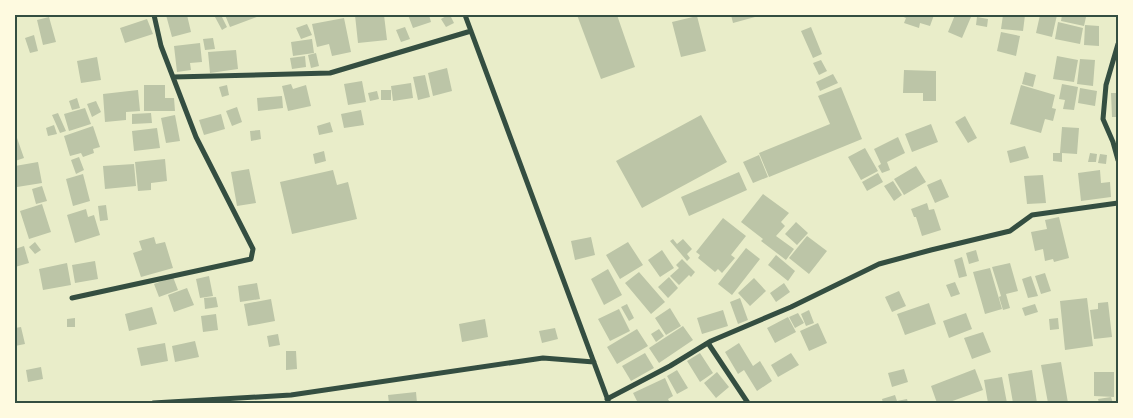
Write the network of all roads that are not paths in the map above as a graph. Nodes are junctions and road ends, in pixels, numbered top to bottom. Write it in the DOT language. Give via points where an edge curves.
graph roads {
  1 [pos="154,15"];
  2 [pos="465,15"];
  3 [pos="470,31"];
  4 [pos="1118,44"];
  5 [pos="173,77"];
  6 [pos="1118,160"];
  7 [pos="1118,204"];
  8 [pos="72,298"];
  9 [pos="708,343"];
  10 [pos="594,362"];
  11 [pos="608,401"];
  12 [pos="153,403"];
  13 [pos="748,403"];
  1 -- 5 [label="street"];
  2 -- 3 [label="street"];
  3 -- 5 [label="street" via="330,73"];
  3 -- 10 [label="street"];
  4 -- 6 [label="street" via="1106,85 1103,119"];
  5 -- 8 [label="street" via="196,137 253,249 251,259"];
  7 -- 9 [label="street" via="1032,215 1010,231 879,264"];
  9 -- 11 [label="street"];
  9 -- 13 [label="street"];
  10 -- 11 [label="street"];
  10 -- 12 [label="street" via="543,358 291,394"];
}
